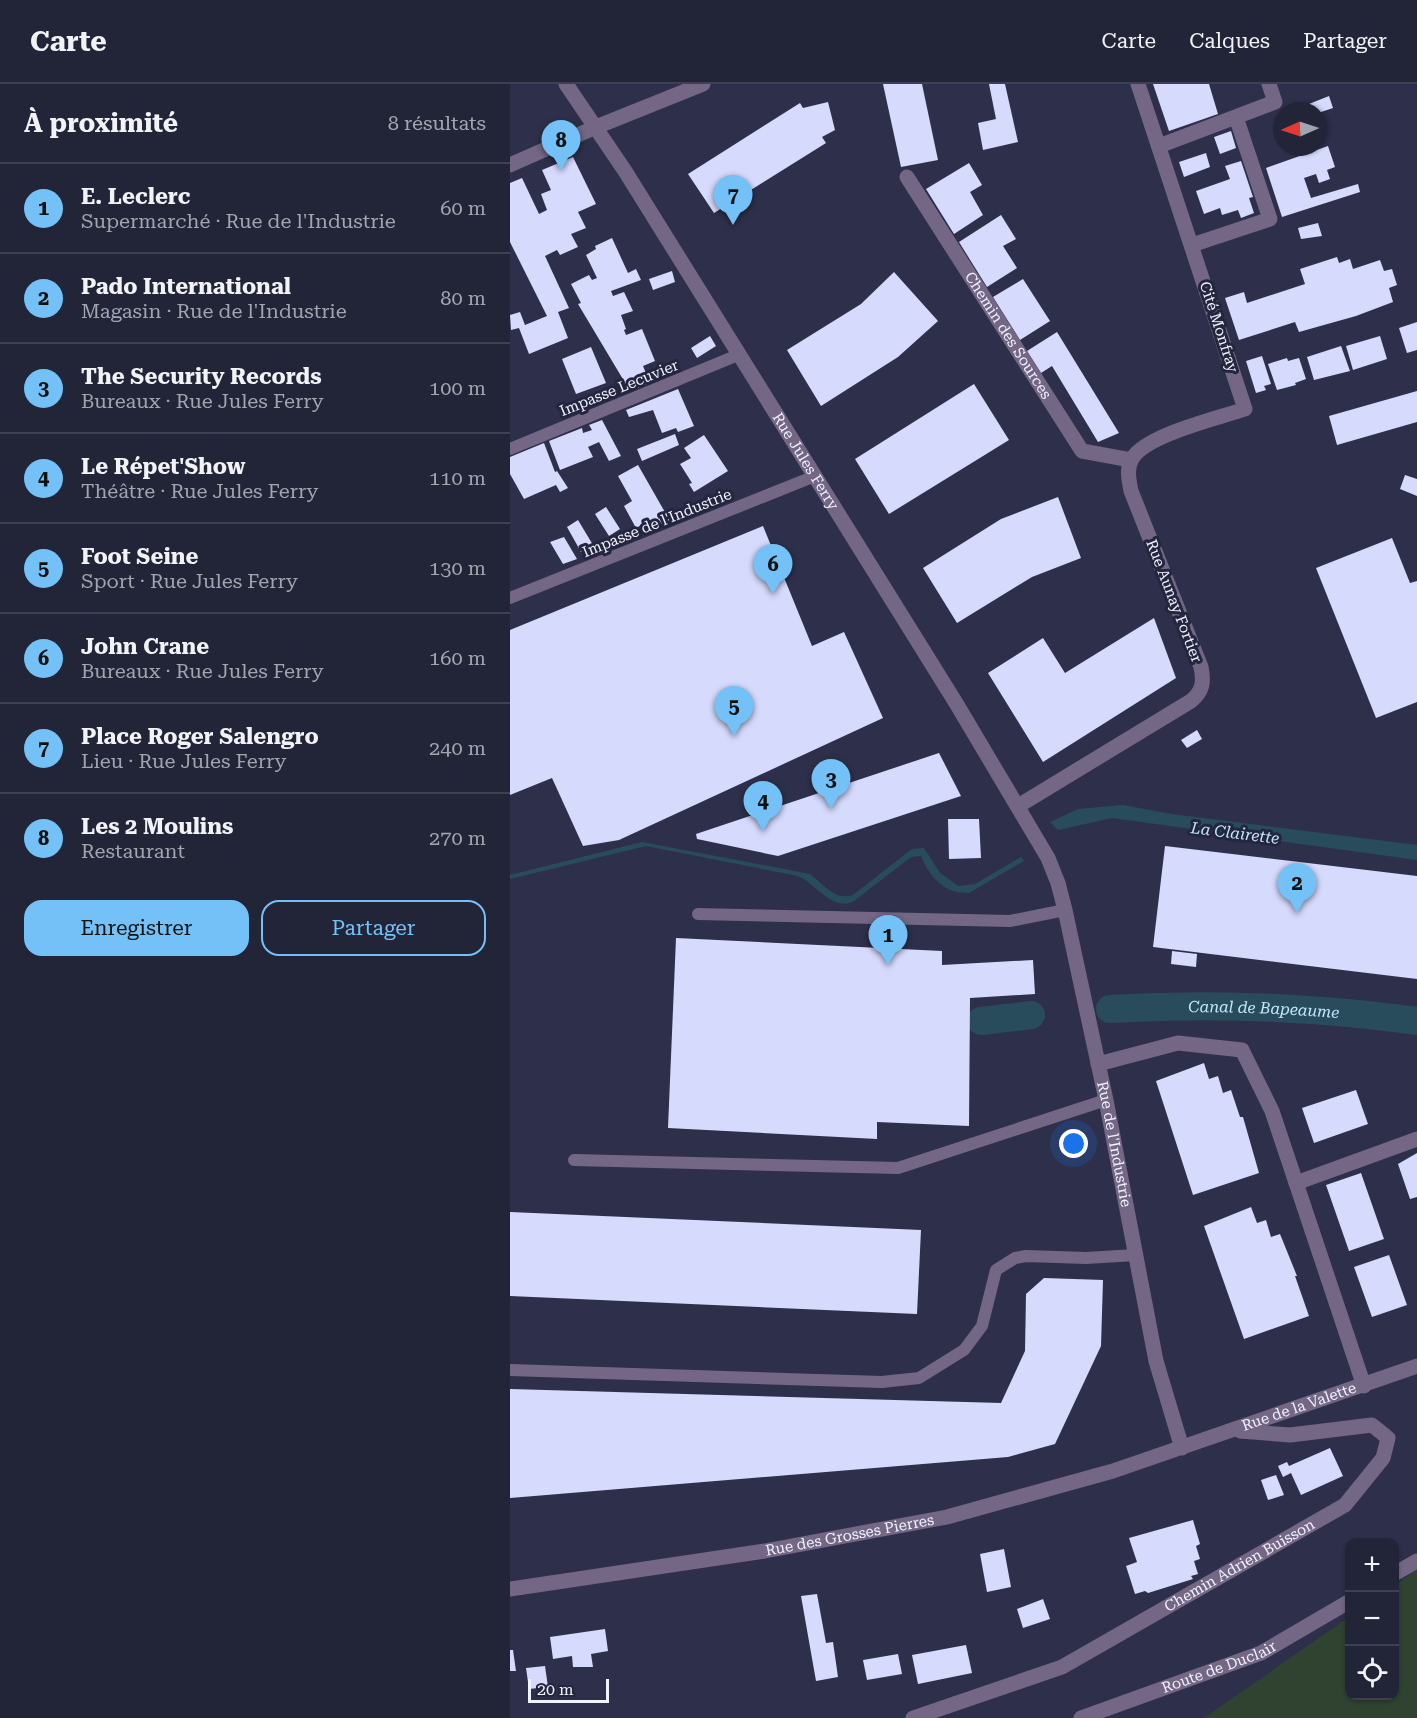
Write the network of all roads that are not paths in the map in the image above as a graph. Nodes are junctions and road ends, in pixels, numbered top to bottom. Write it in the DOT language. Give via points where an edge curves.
graph roads {
  1 [pos="566,84"];
  2 [pos="703,84"];
  3 [pos="1138,84"];
  4 [pos="1269,84"];
  5 [pos="1236,117"];
  6 [pos="596,127"];
  7 [pos="1159,146"];
  8 [pos="510,165"];
  9 [pos="908,177"];
  10 [pos="1192,245"];
  11 [pos="738,355"];
  12 [pos="510,449"];
  13 [pos="1131,460"];
  14 [pos="815,476"];
  15 [pos="510,598"];
  16 [pos="1018,806"];
  17 [pos="1039,843"];
  18 [pos="1065,910"];
  19 [pos="698,914"];
  20 [pos="1098,1065"];
  21 [pos="1106,1100"];
  22 [pos="1417,1139"];
  23 [pos="574,1160"];
  24 [pos="1296,1183"];
  25 [pos="1136,1255"];
  26 [pos="1417,1366"];
  27 [pos="510,1370"];
  28 [pos="1364,1386"];
  29 [pos="1234,1430"];
  30 [pos="1182,1448"];
  31 [pos="1417,1561"];
  32 [pos="1399,1572"];
  33 [pos="510,1589"];
  34 [pos="1345,1604"];
  35 [pos="913,1718"];
  36 [pos="1081,1718"];
  1 -- 6 [label="street, Rue Jules Ferry"];
  2 -- 6 [label="street"];
  3 -- 7 [label="street, Cité Monfray"];
  4 -- 5 [label="street" via="1275,102"];
  5 -- 7 [label="street"];
  5 -- 10 [label="street" via="1270,219"];
  6 -- 8 [label="street"];
  6 -- 11 [label="street, Rue Jules Ferry"];
  7 -- 10 [label="street, Cité Monfray"];
  9 -- 13 [label="street, Chemin des Sources" via="1082,451"];
  10 -- 13 [label="street, Cité Monfray" via="1245,409 1148,443"];
  11 -- 12 [label="lane, Impasse Lecuvier"];
  11 -- 14 [label="street, Rue Jules Ferry"];
  13 -- 16 [label="street, Rue Aunay Fortier" via="1131,491 1197,657 1202,685 1191,701"];
  14 -- 15 [label="lane, Impasse de l'Industrie"];
  14 -- 16 [label="street, Rue Jules Ferry"];
  16 -- 17 [label="street, Rue Jules Ferry"];
  17 -- 18 [label="street, Rue de l'Industrie"];
  18 -- 19 [label="lane" via="1010,921"];
  18 -- 20 [label="street, Rue de l'Industrie"];
  20 -- 21 [label="street, Rue de l'Industrie"];
  20 -- 24 [label="street" via="1178,1043 1242,1050 1272,1111"];
  21 -- 23 [label="lane" via="898,1168"];
  21 -- 25 [label="street, Rue de l'Industrie"];
  22 -- 24 [label="street"];
  24 -- 28 [label="street"];
  25 -- 27 [label="lane" via="1015,1257 996,1270 987,1311 975,1338 949,1362 919,1378 882,1382"];
  25 -- 30 [label="street, Rue de l'Industrie" via="1156,1361"];
  26 -- 28 [label="street, Rue de la Valette"];
  28 -- 29 [label="street, Rue de la Valette"];
  29 -- 30 [label="street, Rue de la Valette"];
  29 -- 35 [label="street, Chemin Adrien Buisson" via="1290,1435 1372,1425 1388,1438 1383,1458 1345,1505 1062,1667"];
  30 -- 33 [label="street, Rue des Grosses Pierres" via="1052,1490 947,1517 765,1551"];
  31 -- 32 [label="street"];
  34 -- 36 [label="street, Route de Duclair" via="1261,1653"];
}
